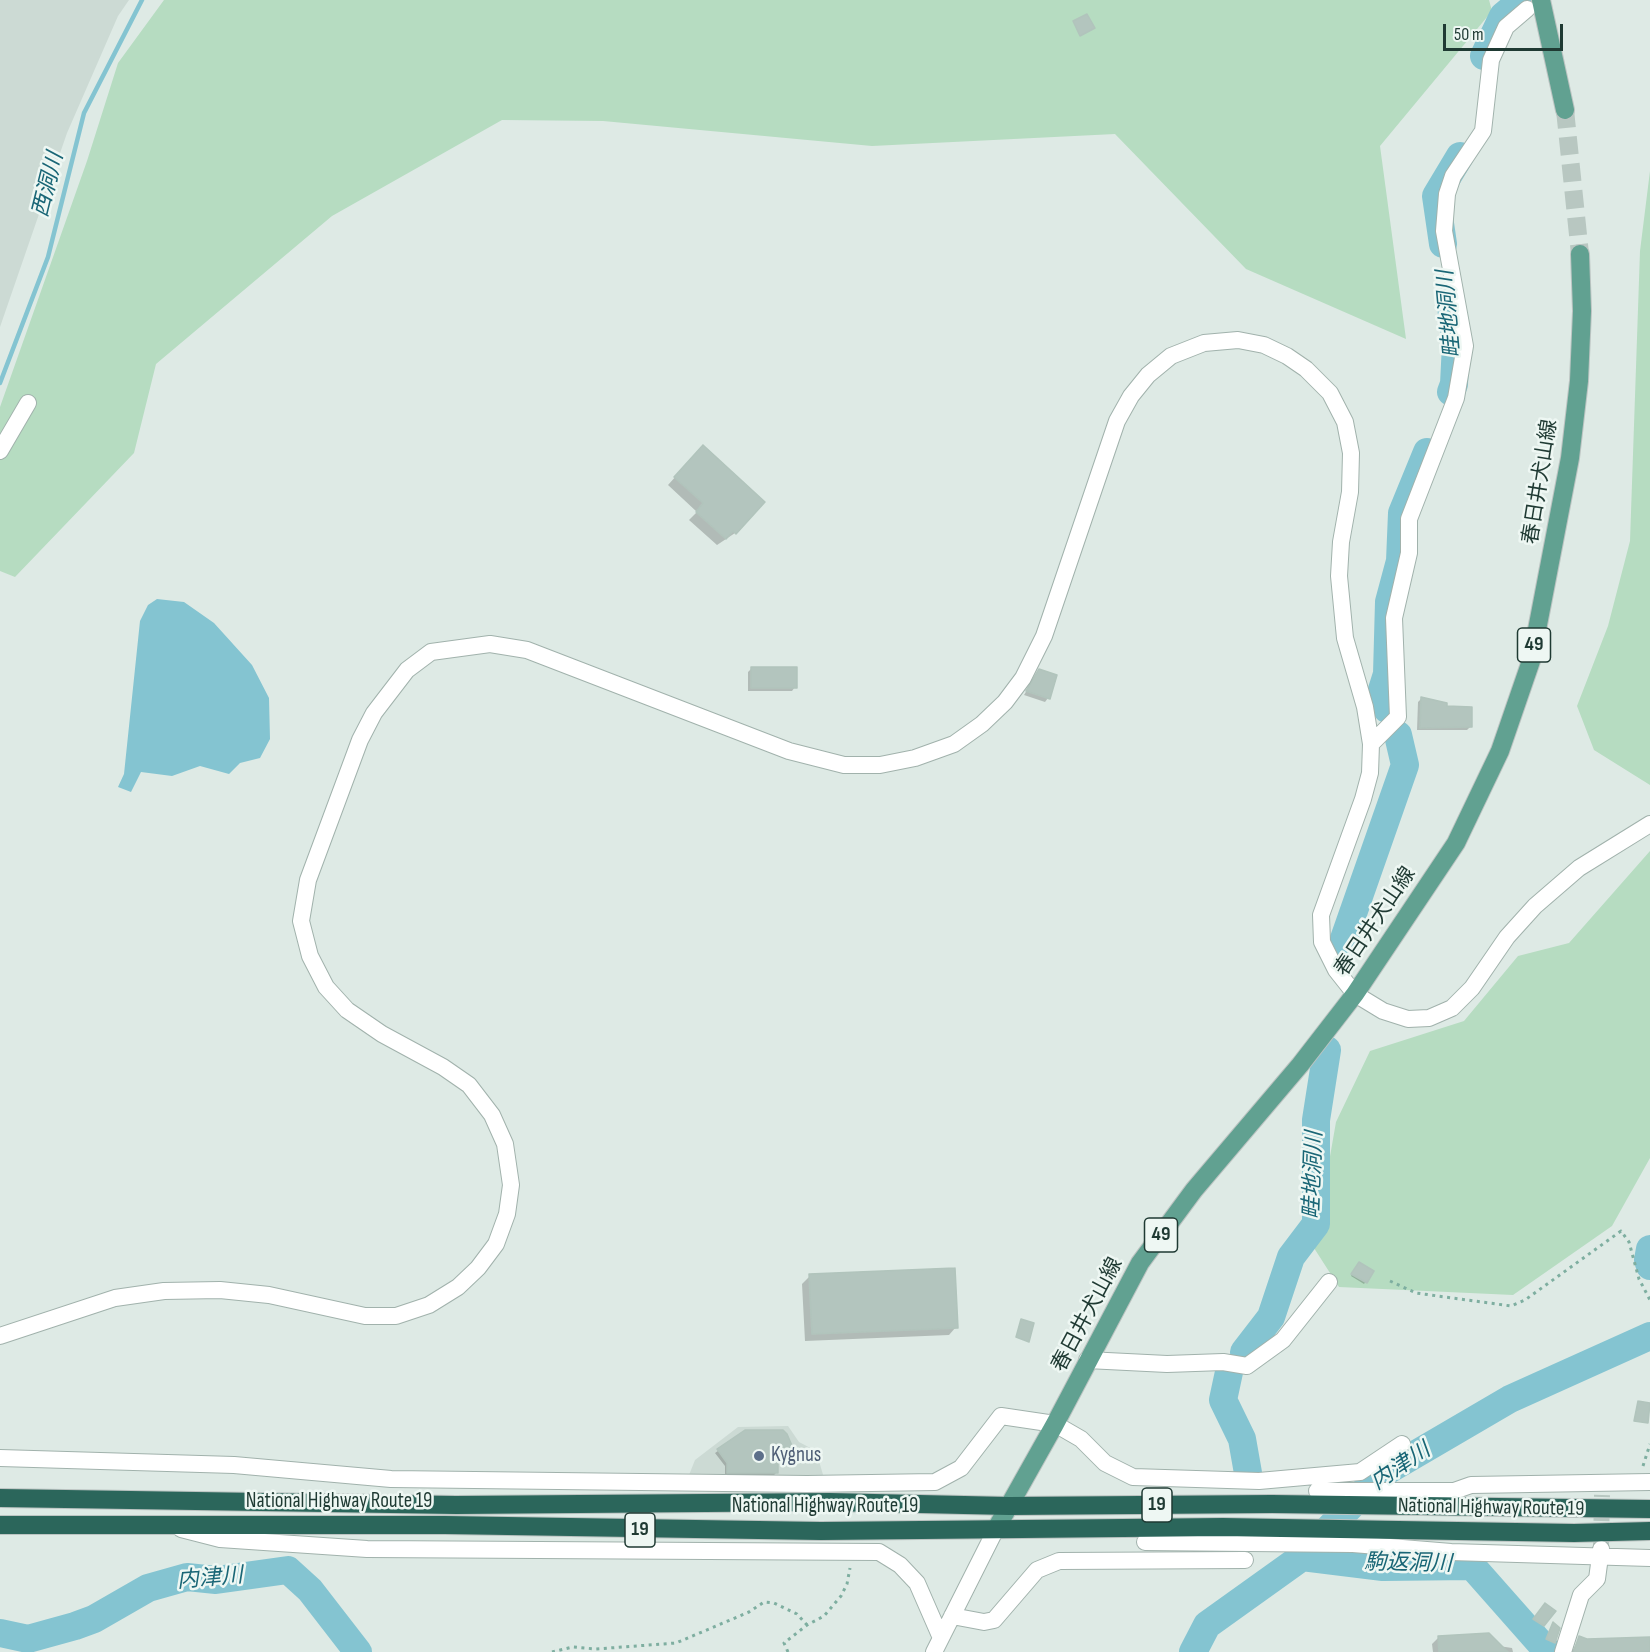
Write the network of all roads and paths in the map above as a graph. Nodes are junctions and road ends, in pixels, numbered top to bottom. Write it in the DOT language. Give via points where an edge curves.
graph roads {
  1 [pos="1534,5"];
  2 [pos="1565,110"];
  3 [pos="1580,254"];
  4 [pos="28,404"];
  5 [pos="0,451"];
  6 [pos="1371,744"];
  7 [pos="1650,824"];
  8 [pos="1356,994"];
  9 [pos="1390,1281"];
  10 [pos="1329,1282"];
  11 [pos="1650,1300"];
  12 [pos="0,1336"];
  13 [pos="1087,1360"];
  14 [pos="1055,1424"];
  15 [pos="1401,1444"];
  16 [pos="1650,1444"];
  17 [pos="0,1458"];
  18 [pos="1644,1482"];
  19 [pos="0,1498"];
  20 [pos="1311,1498"];
  21 [pos="1009,1506"];
  22 [pos="1650,1509"];
  23 [pos="166,1524"];
  24 [pos="0,1525"];
  25 [pos="996,1529"];
  26 [pos="1650,1531"];
  27 [pos="1145,1542"];
  28 [pos="858,1551"];
  29 [pos="1601,1553"];
  30 [pos="1650,1558"];
  31 [pos="1245,1560"];
  32 [pos="952,1616"];
  33 [pos="807,1625"];
  34 [pos="937,1645"];
  35 [pos="552,1652"];
  36 [pos="788,1652"];
  37 [pos="1563,1652"];
  1 -- 2 [label="main road"];
  1 -- 6 [label="street" via="1506,27 1491,60 1483,131 1453,176 1447,194 1444,231 1465,346 1456,398 1410,519 1409,553 1394,618 1398,717"];
  3 -- 8 [label="main road, 春日井犬山線 / 49" via="1579,381 1571,447 1531,660 1500,751 1455,843"];
  4 -- 5 [label="street"];
  6 -- 8 [label="street" via="1370,773 1363,798 1321,915 1322,942 1336,970"];
  6 -- 12 [label="street" via="1345,638 1339,576 1350,492 1351,453 1345,422 1330,393 1306,369 1264,345 1238,340 1204,343 1171,356 1131,396 1117,421 1044,636 1023,678 1005,702 954,744 880,765 844,765 789,751 527,650 490,644 431,652 407,670 387,693 360,740 308,880 301,921 310,956 326,987 347,1010 469,1085 492,1115 505,1144 511,1185 507,1214 496,1244 458,1287 429,1305 396,1316 365,1316 269,1295 220,1290 164,1291 115,1298"];
  7 -- 8 [label="street" via="1579,868 1535,906 1452,1008 1429,1018 1408,1019 1383,1011"];
  8 -- 13 [label="main road, 春日井犬山線 / 49" via="1194,1190 1140,1263"];
  9 -- 11 [label="path" via="1416,1293 1511,1306 1526,1300 1621,1231 1629,1242 1639,1279"];
  10 -- 13 [label="street" via="1283,1340 1246,1365"];
  13 -- 14 [label="main road, 春日井犬山線 / 49"];
  14 -- 15 [label="street" via="1080,1439 1105,1463 1133,1477 1259,1481 1360,1472"];
  14 -- 17 [label="street" via="1001,1416 961,1468 936,1482 392,1479 234,1465"];
  14 -- 21 [label="main road, 春日井犬山線 / 49"];
  16 -- 18 [label="path"];
  18 -- 20 [label="street" via="1599,1488 1471,1485 1454,1491"];
  19 -- 21 [label="highway, National Highway Route 19 / 19" via="456,1505 830,1502"];
  20 -- 21 [label="highway, National Highway Route 19 / 19"];
  20 -- 22 [label="highway, National Highway Route 19 / 19" via="1424,1507"];
  21 -- 25 [label="main road, 春日井犬山線 / 49"];
  23 -- 24 [label="highway, National Highway Route 19 / 19"];
  23 -- 25 [label="highway, National Highway Route 19 / 19" via="636,1530"];
  23 -- 28 [label="street" via="220,1539 367,1549"];
  25 -- 26 [label="highway, National Highway Route 19 / 19"];
  25 -- 32 [label="street"];
  27 -- 29 [label="street" via="1353,1544 1451,1552"];
  28 -- 33 [label="path" via="852,1558 841,1596 824,1616"];
  28 -- 34 [label="street" via="879,1552 900,1565 917,1583"];
  29 -- 30 [label="street"];
  29 -- 37 [label="street" via="1597,1579 1581,1595"];
  31 -- 32 [label="street" via="1059,1561 1037,1570 994,1620"];
  32 -- 34 [label="street"];
  33 -- 35 [label="path" via="797,1614 764,1602 676,1643 573,1647"];
  33 -- 36 [label="path" via="784,1643"];
}
